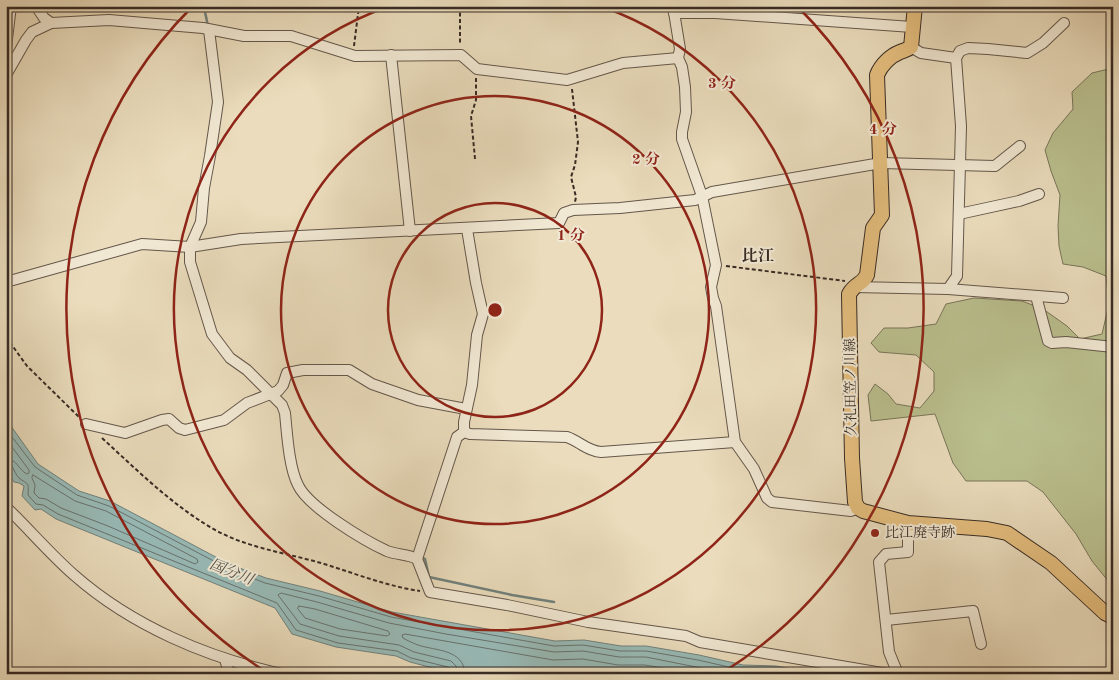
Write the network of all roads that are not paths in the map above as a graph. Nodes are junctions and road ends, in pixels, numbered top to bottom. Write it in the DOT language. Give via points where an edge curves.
graph roads {
  1 [pos="11,6"];
  2 [pos="36,6"];
  3 [pos="914,6"];
  4 [pos="673,10"];
  5 [pos="52,23"];
  6 [pos="1064,23"];
  7 [pos="912,27"];
  8 [pos="210,30"];
  9 [pos="911,47"];
  10 [pos="6,48"];
  11 [pos="391,55"];
  12 [pos="678,58"];
  13 [pos="956,58"];
  14 [pos="6,75"];
  15 [pos="1020,146"];
  16 [pos="881,163"];
  17 [pos="960,164"];
  18 [pos="1039,194"];
  19 [pos="702,196"];
  20 [pos="959,214"];
  21 [pos="467,229"];
  22 [pos="410,231"];
  23 [pos="195,246"];
  24 [pos="6,282"];
  25 [pos="853,287"];
  26 [pos="948,289"];
  27 [pos="1036,296"];
  28 [pos="1064,298"];
  29 [pos="1113,347"];
  30 [pos="273,393"];
  31 [pos="466,409"];
  32 [pos="86,424"];
  33 [pos="464,432"];
  34 [pos="735,442"];
  35 [pos="6,507"];
  36 [pos="858,508"];
  37 [pos="908,522"];
  38 [pos="418,557"];
  39 [pos="1113,617"];
  40 [pos="886,620"];
  41 [pos="981,644"];
  42 [pos="226,659"];
  43 [pos="228,674"];
  44 [pos="282,674"];
  45 [pos="888,674"];
  46 [pos="898,674"];
  1 -- 10 [label="street"];
  2 -- 5 [label="street"];
  3 -- 7 [label="main road"];
  4 -- 7 [label="street"];
  4 -- 12 [label="street" via="680,49"];
  5 -- 8 [label="street" via="109,20"];
  5 -- 14 [label="street" via="32,32"];
  6 -- 13 [label="street" via="1027,53 968,48 960,50"];
  7 -- 9 [label="main road"];
  8 -- 11 [label="street" via="244,36 290,36 355,56"];
  8 -- 23 [label="street" via="218,102"];
  9 -- 13 [label="street" via="921,53"];
  9 -- 16 [label="main road" via="894,55 878,75"];
  11 -- 12 [label="street" via="460,55 476,68 550,79 571,79 623,63"];
  11 -- 22 [label="street"];
  12 -- 19 [label="street" via="685,87 682,139"];
  13 -- 17 [label="street"];
  15 -- 17 [label="street" via="995,166"];
  16 -- 17 [label="street"];
  16 -- 19 [label="street"];
  16 -- 25 [label="main road" via="882,215 873,228 867,275 864,281"];
  17 -- 20 [label="street"];
  18 -- 20 [label="street"];
  19 -- 21 [label="street" via="695,200 572,210 564,213 559,223"];
  19 -- 34 [label="street" via="716,265 713,298"];
  20 -- 26 [label="street" via="957,276"];
  21 -- 22 [label="street"];
  21 -- 31 [label="street" via="484,314 477,335"];
  22 -- 23 [label="street" via="241,240"];
  23 -- 24 [label="street" via="142,244"];
  23 -- 30 [label="street" via="190,262 212,334 230,358"];
  25 -- 26 [label="street"];
  25 -- 36 [label="main road, 久礼田笠ノ川線" via="849,294 852,449"];
  26 -- 27 [label="street"];
  27 -- 28 [label="street"];
  27 -- 29 [label="street" via="1048,341"];
  30 -- 31 [label="street" via="283,385 287,374 303,370 349,370 372,384 418,400"];
  30 -- 32 [label="street" via="246,403 224,420 185,430 169,419 125,433"];
  30 -- 38 [label="street" via="285,413 294,477 301,491 328,515 388,552"];
  31 -- 33 [label="street"];
  33 -- 34 [label="street" via="566,436 586,448 601,452"];
  33 -- 38 [label="street" via="457,437"];
  34 -- 36 [label="street" via="772,502 850,511"];
  35 -- 42 [label="street" via="74,575 103,597 153,628"];
  36 -- 37 [label="main road"];
  37 -- 39 [label="main road" via="1007,534 1051,563"];
  37 -- 40 [label="street" via="908,552 886,554 880,562"];
  38 -- 45 [label="street" via="430,592"];
  40 -- 41 [label="street" via="973,611"];
  40 -- 46 [label="street" via="889,652"];
  42 -- 43 [label="street"];
  42 -- 44 [label="street"];
}
